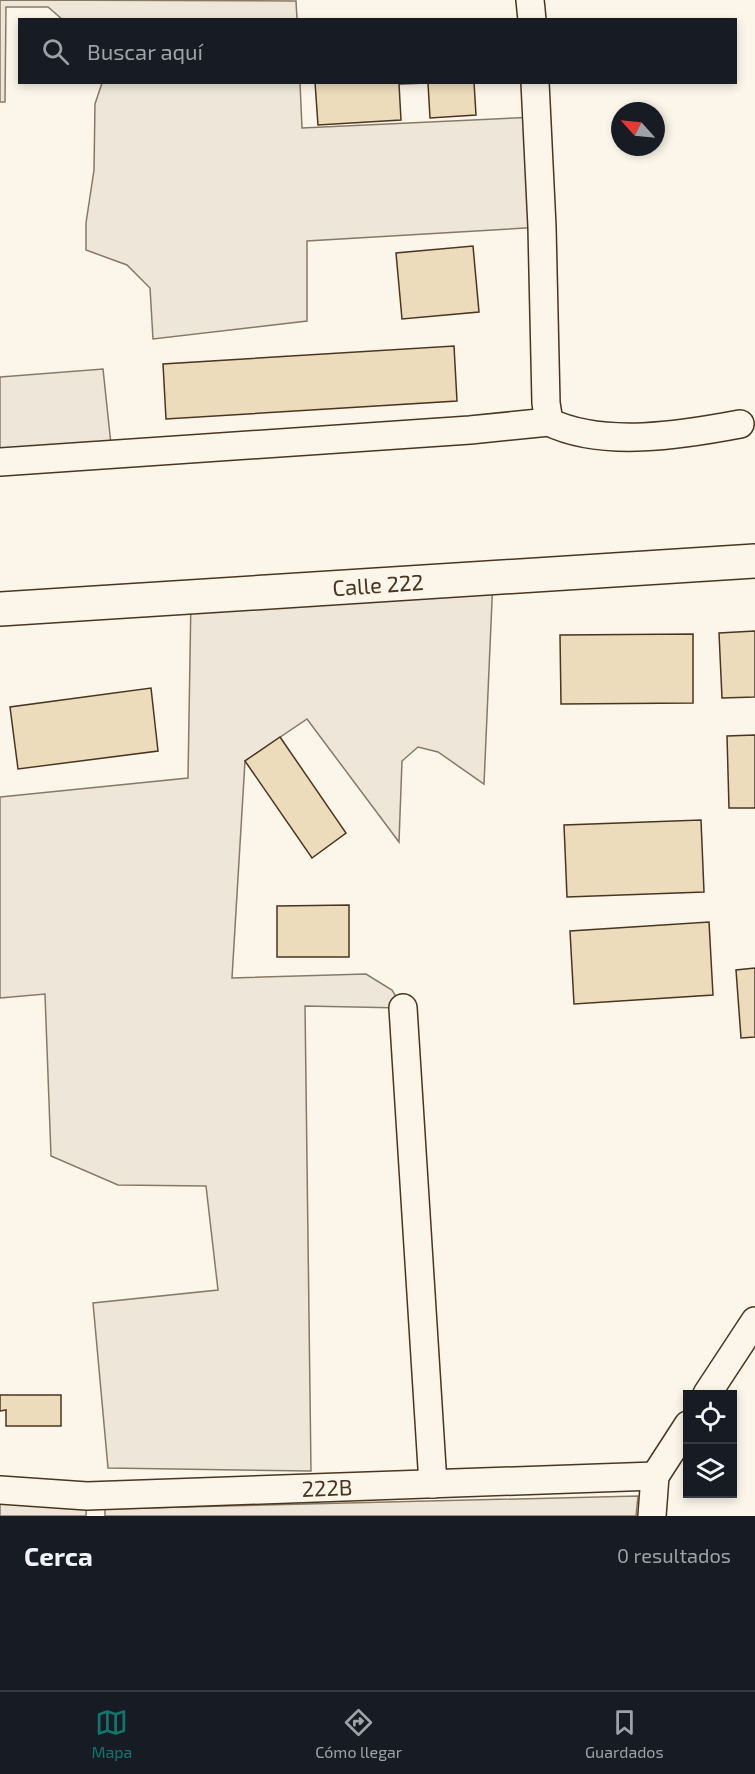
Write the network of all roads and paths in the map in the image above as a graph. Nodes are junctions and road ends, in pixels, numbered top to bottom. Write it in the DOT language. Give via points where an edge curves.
graph roads {
  1 [pos="531,0"];
  2 [pos="532,18"];
  3 [pos="535,84"];
  4 [pos="549,422"];
  5 [pos="740,424"];
  6 [pos="0,462"];
  7 [pos="755,561"];
  8 [pos="0,609"];
  9 [pos="403,1008"];
  10 [pos="755,1321"];
  11 [pos="710,1390"];
  12 [pos="683,1431"];
  13 [pos="655,1476"];
  14 [pos="433,1484"];
  15 [pos="0,1490"];
  16 [pos="86,1506"];
  17 [pos="652,1516"];
  1 -- 2 [label="street"];
  3 -- 4 [label="street"];
  4 -- 5 [label="street" via="567,431 606,436 682,435"];
  4 -- 6 [label="street"];
  7 -- 8 [label="main road, Calle 222"];
  9 -- 14 [label="street"];
  10 -- 11 [label="street"];
  12 -- 13 [label="street"];
  13 -- 14 [label="street, 222B"];
  13 -- 17 [label="street"];
  14 -- 16 [label="street, 222B"];
  15 -- 16 [label="street, 222B"];
}
